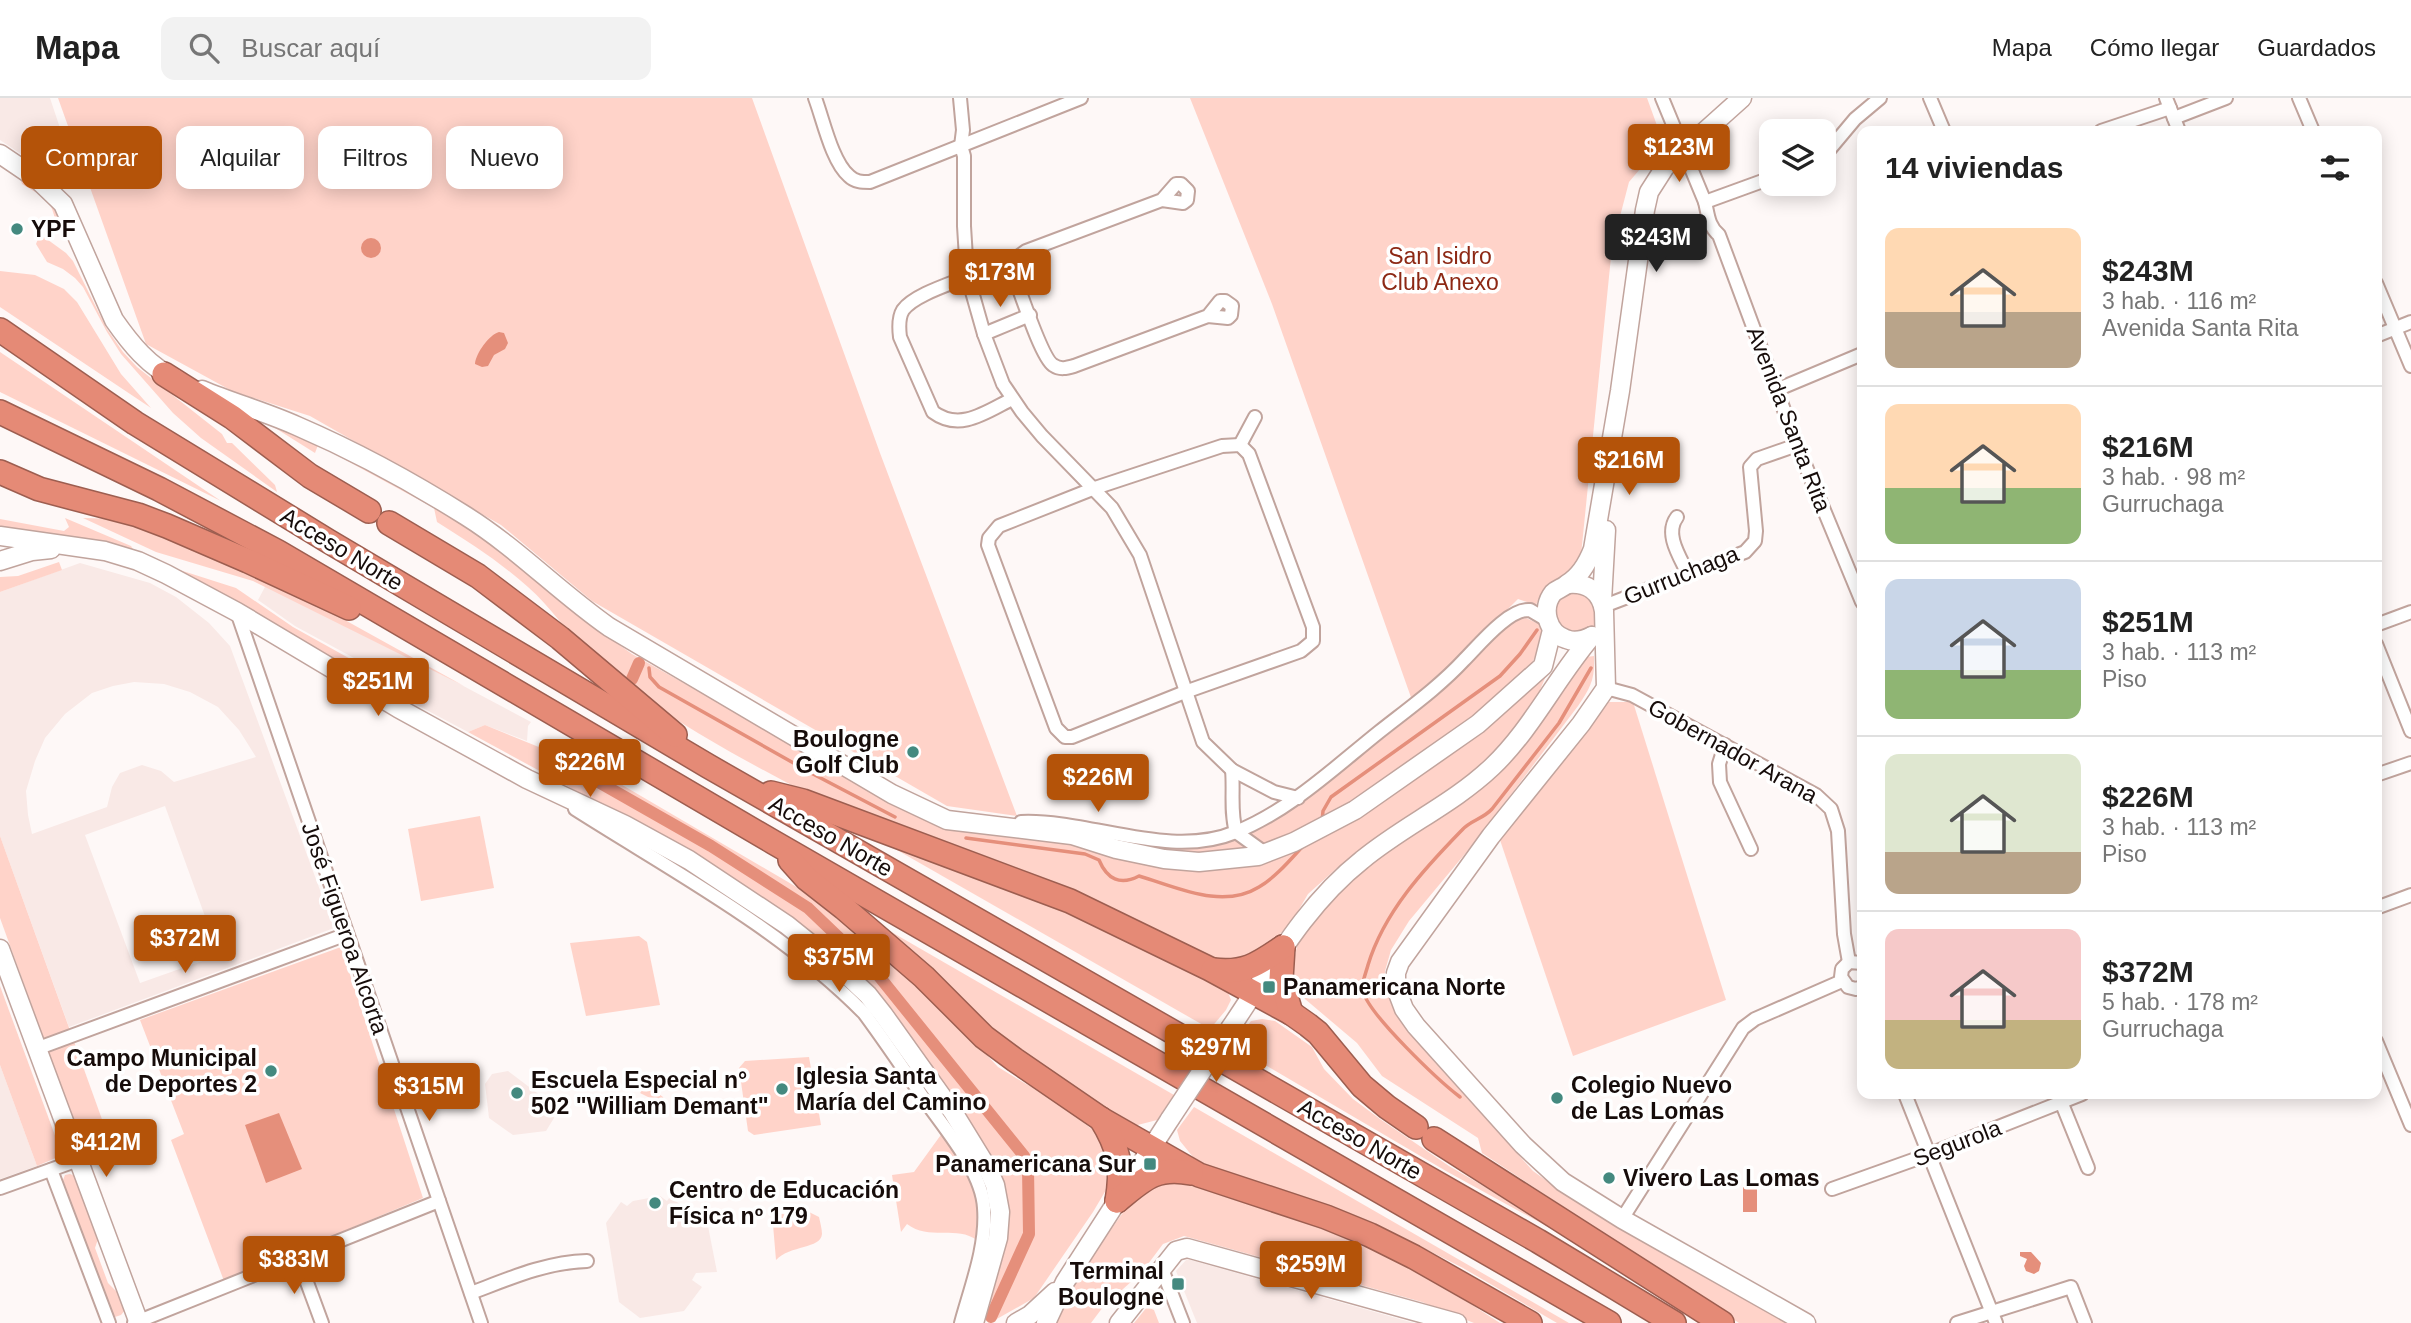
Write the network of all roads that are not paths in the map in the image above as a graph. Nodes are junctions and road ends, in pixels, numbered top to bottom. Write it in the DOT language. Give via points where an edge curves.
graph roads {
  1 [pos="815,98"];
  2 [pos="960,98"];
  3 [pos="1081,98"];
  4 [pos="1662,98"];
  5 [pos="1742,98"];
  6 [pos="1880,98"];
  7 [pos="1930,98"];
  8 [pos="2226,98"];
  9 [pos="2300,98"];
  10 [pos="2170,108"];
  11 [pos="1942,126"];
  12 [pos="2117,126"];
  13 [pos="2177,126"];
  14 [pos="2311,126"];
  15 [pos="1836,141"];
  16 [pos="961,146"];
  17 [pos="1683,150"];
  18 [pos="0,154"];
  19 [pos="1759,182"];
  20 [pos="1162,200"];
  21 [pos="1706,204"];
  22 [pos="967,276"];
  23 [pos="2382,296"];
  24 [pos="1030,315"];
  25 [pos="1208,316"];
  26 [pos="2411,322"];
  27 [pos="2396,328"];
  28 [pos="0,330"];
  29 [pos="984,334"];
  30 [pos="2382,334"];
  31 [pos="1857,356"];
  32 [pos="2411,366"];
  33 [pos="164,374"];
  34 [pos="1776,390"];
  35 [pos="1620,391"];
  36 [pos="1012,399"];
  37 [pos="0,412"];
  38 [pos="1255,417"];
  39 [pos="1240,444"];
  40 [pos="1797,445"];
  41 [pos="0,472"];
  42 [pos="1095,488"];
  43 [pos="369,511"];
  44 [pos="1677,517"];
  45 [pos="389,523"];
  46 [pos="0,536"];
  47 [pos="65,547"];
  48 [pos="0,561"];
  49 [pos="1856,568"];
  50 [pos="1688,574"];
  51 [pos="1568,584"];
  52 [pos="1603,606"];
  53 [pos="237,612"];
  54 [pos="2411,612"];
  55 [pos="2382,623"];
  56 [pos="1550,627"];
  57 [pos="1592,636"];
  58 [pos="427,637"];
  59 [pos="2382,660"];
  60 [pos="1556,685"];
  61 [pos="1606,688"];
  62 [pos="1185,692"];
  63 [pos="2411,731"];
  64 [pos="1725,746"];
  65 [pos="2411,763"];
  66 [pos="708,766"];
  67 [pos="1232,770"];
  68 [pos="2382,773"];
  69 [pos="741,785"];
  70 [pos="539,786"];
  71 [pos="1298,798"];
  72 [pos="965,824"];
  73 [pos="1236,832"];
  74 [pos="773,842"];
  75 [pos="1751,849"];
  76 [pos="1265,853"];
  77 [pos="2411,895"];
  78 [pos="2382,906"];
  79 [pos="346,933"];
  80 [pos="1283,947"];
  81 [pos="0,948"];
  82 [pos="1855,963"];
  83 [pos="1210,969"];
  84 [pos="1842,981"];
  85 [pos="1857,989"];
  86 [pos="1254,993"];
  87 [pos="1291,1013"];
  88 [pos="36,1049"];
  89 [pos="2382,1055"];
  90 [pos="1907,1099"];
  91 [pos="2058,1099"];
  92 [pos="2060,1099"];
  93 [pos="1101,1119"];
  94 [pos="2411,1125"];
  95 [pos="1151,1147"];
  96 [pos="1930,1154"];
  97 [pos="78,1160"];
  98 [pos="2088,1168"];
  99 [pos="51,1170"];
  100 [pos="1199,1175"];
  101 [pos="0,1188"];
  102 [pos="1832,1189"];
  103 [pos="439,1201"];
  104 [pos="1116,1201"];
  105 [pos="1622,1219"];
  106 [pos="298,1258"];
  107 [pos="587,1261"];
  108 [pos="1162,1269"];
  109 [pos="1065,1282"];
  110 [pos="471,1293"];
  111 [pos="1994,1317"];
  112 [pos="109,1323"];
  113 [pos="130,1323"];
  114 [pos="139,1323"];
  115 [pos="322,1323"];
  116 [pos="481,1323"];
  117 [pos="961,1323"];
  118 [pos="974,1323"];
  119 [pos="1016,1323"];
  120 [pos="1046,1323"];
  121 [pos="1107,1323"];
  122 [pos="1119,1323"];
  123 [pos="1183,1323"];
  124 [pos="1457,1323"];
  125 [pos="1530,1323"];
  126 [pos="1609,1323"];
  127 [pos="1674,1323"];
  128 [pos="1721,1323"];
  129 [pos="1806,1323"];
  130 [pos="1957,1323"];
  131 [pos="2085,1323"];
  1 -- 16 [label="street" via="839,162 858,182 870,182"];
  2 -- 16 [label="street"];
  3 -- 16 [label="street"];
  4 -- 17 [label="street, Avenida Santa Rita"];
  5 -- 17 [label="street"];
  6 -- 15 [label="street"];
  7 -- 11 [label="street"];
  8 -- 10 [label="street"];
  9 -- 14 [label="street"];
  10 -- 12 [label="street"];
  10 -- 13 [label="street"];
  16 -- 22 [label="street"];
  17 -- 21 [label="street, Avenida Santa Rita"];
  17 -- 35 [label="street" via="1649,192"];
  18 -- 33 [label="street" via="37,179 62,204 114,320 135,348"];
  19 -- 21 [label="street"];
  20 -- 24 [label="street" via="1020,254 1013,273"];
  21 -- 34 [label="street, Avenida Santa Rita"];
  22 -- 29 [label="street"];
  22 -- 36 [label="street" via="904,310 900,337 933,412 941,418 967,421"];
  23 -- 27 [label="street"];
  24 -- 25 [label="street" via="1045,356 1062,369"];
  24 -- 29 [label="street"];
  26 -- 27 [label="street"];
  27 -- 30 [label="street"];
  27 -- 32 [label="street"];
  28 -- 66 [label="highway, Acceso Norte" via="229,481"];
  29 -- 36 [label="street"];
  31 -- 34 [label="street"];
  33 -- 43 [label="highway" via="232,417 310,476"];
  33 -- 72 [label="street" via="297,426 376,465 508,544 609,627 891,793 935,816"];
  34 -- 40 [label="street, Avenida Santa Rita"];
  35 -- 51 [label="street" via="1593,549"];
  35 -- 52 [label="street"];
  36 -- 42 [label="street"];
  37 -- 58 [label="highway, Acceso Norte" via="159,489"];
  38 -- 39 [label="street"];
  39 -- 42 [label="street"];
  39 -- 62 [label="street" via="1249,454 1313,627 1313,641 1301,651"];
  40 -- 49 [label="street, Avenida Santa Rita"];
  40 -- 50 [label="street, Gurruchaga" via="1757,459 1750,467 1755,541 1745,552"];
  41 -- 58 [label="highway" via="39,489 167,526 357,612"];
  42 -- 62 [label="street" via="1140,555"];
  42 -- 62 [label="street" via="999,526 989,538 1056,727 1065,737 1072,737"];
  44 -- 50 [label="street" via="1671,534"];
  45 -- 66 [label="highway" via="478,576 560,638 658,718"];
  46 -- 47 [label="street"];
  47 -- 48 [label="street"];
  47 -- 53 [label="street" via="105,551 138,561"];
  50 -- 52 [label="street, Gurruchaga"];
  51 -- 52 [label="street" via="1594,590"];
  51 -- 56 [label="street" via="1548,602"];
  52 -- 57 [label="street" via="1603,620"];
  52 -- 61 [label="street"];
  53 -- 70 [label="street"];
  53 -- 79 [label="street, José Figueroa Alcorta"];
  54 -- 55 [label="street"];
  56 -- 57 [label="street" via="1575,641"];
  56 -- 60 [label="street" via="1558,669"];
  56 -- 71 [label="street" via="1530,610 1514,613 1452,672"];
  56 -- 76 [label="street" via="1542,666 1478,723 1355,810"];
  57 -- 60 [label="street"];
  58 -- 74 [label="highway, Acceso Norte"];
  59 -- 63 [label="street"];
  60 -- 80 [label="street" via="1527,729 1492,767 1453,799 1362,859 1312,907"];
  61 -- 64 [label="street, Gobernador Arana" via="1632,695"];
  61 -- 105 [label="street" via="1409,948 1396,973 1396,988 1416,1026 1523,1145 1563,1182"];
  62 -- 67 [label="street" via="1203,741"];
  64 -- 75 [label="street" via="1720,782"];
  64 -- 82 [label="street, Gobernador Arana" via="1816,795 1831,809 1838,831 1844,934"];
  65 -- 68 [label="street"];
  66 -- 69 [label="highway, Acceso Norte"];
  67 -- 71 [label="street" via="1266,789"];
  67 -- 73 [label="street"];
  69 -- 83 [label="highway" via="803,801 1070,901"];
  69 -- 127 [label="highway, Acceso Norte"];
  70 -- 117 [label="street" via="736,909 864,1013 979,1184 983,1231"];
  70 -- 118 [label="street" via="636,831 734,888 796,932 870,997 953,1112 995,1185 999,1237"];
  71 -- 73 [label="street"];
  72 -- 73 [label="street" via="1041,822 1169,841 1205,841"];
  72 -- 76 [label="street" via="1072,835 1164,859 1199,862"];
  73 -- 76 [label="street"];
  74 -- 93 [label="highway" via="807,879 924,977 985,1037"];
  74 -- 126 [label="highway, Acceso Norte"];
  77 -- 78 [label="street"];
  79 -- 88 [label="street"];
  79 -- 103 [label="street, José Figueroa Alcorta"];
  80 -- 83 [label="highway" via="1245,970"];
  80 -- 86 [label="street"];
  80 -- 87 [label="highway" via="1281,979"];
  81 -- 88 [label="street"];
  82 -- 84 [label="street" via="1842,969"];
  83 -- 86 [label="highway"];
  84 -- 85 [label="street"];
  84 -- 105 [label="street" via="1743,1028"];
  86 -- 87 [label="highway"];
  86 -- 95 [label="street, bridge"];
  87 -- 128 [label="highway" via="1318,1033 1362,1086 1387,1107"];
  88 -- 97 [label="street"];
  89 -- 94 [label="street"];
  90 -- 96 [label="street"];
  91 -- 96 [label="street, Segurola"];
  92 -- 98 [label="street"];
  93 -- 95 [label="highway"];
  93 -- 104 [label="highway" via="1119,1158"];
  95 -- 100 [label="highway"];
  95 -- 104 [label="street"];
  96 -- 102 [label="street, Segurola"];
  96 -- 111 [label="street"];
  97 -- 99 [label="street"];
  97 -- 114 [label="street"];
  99 -- 101 [label="street"];
  99 -- 112 [label="street"];
  100 -- 104 [label="highway" via="1159,1171"];
  100 -- 125 [label="highway" via="1370,1235"];
  103 -- 106 [label="street"];
  103 -- 110 [label="street, José Figueroa Alcorta"];
  104 -- 109 [label="street"];
  105 -- 129 [label="street"];
  106 -- 114 [label="street"];
  106 -- 115 [label="street"];
  107 -- 110 [label="street" via="531,1271"];
  108 -- 121 [label="street" via="1128,1297"];
  108 -- 122 [label="street"];
  108 -- 123 [label="street"];
  108 -- 124 [label="street" via="1176,1251 1187,1248"];
  109 -- 119 [label="street"];
  109 -- 120 [label="street"];
  110 -- 116 [label="street, José Figueroa Alcorta"];
  111 -- 130 [label="street"];
  111 -- 131 [label="street" via="2071,1287"];
  113 -- 114 [label="street"];
}
